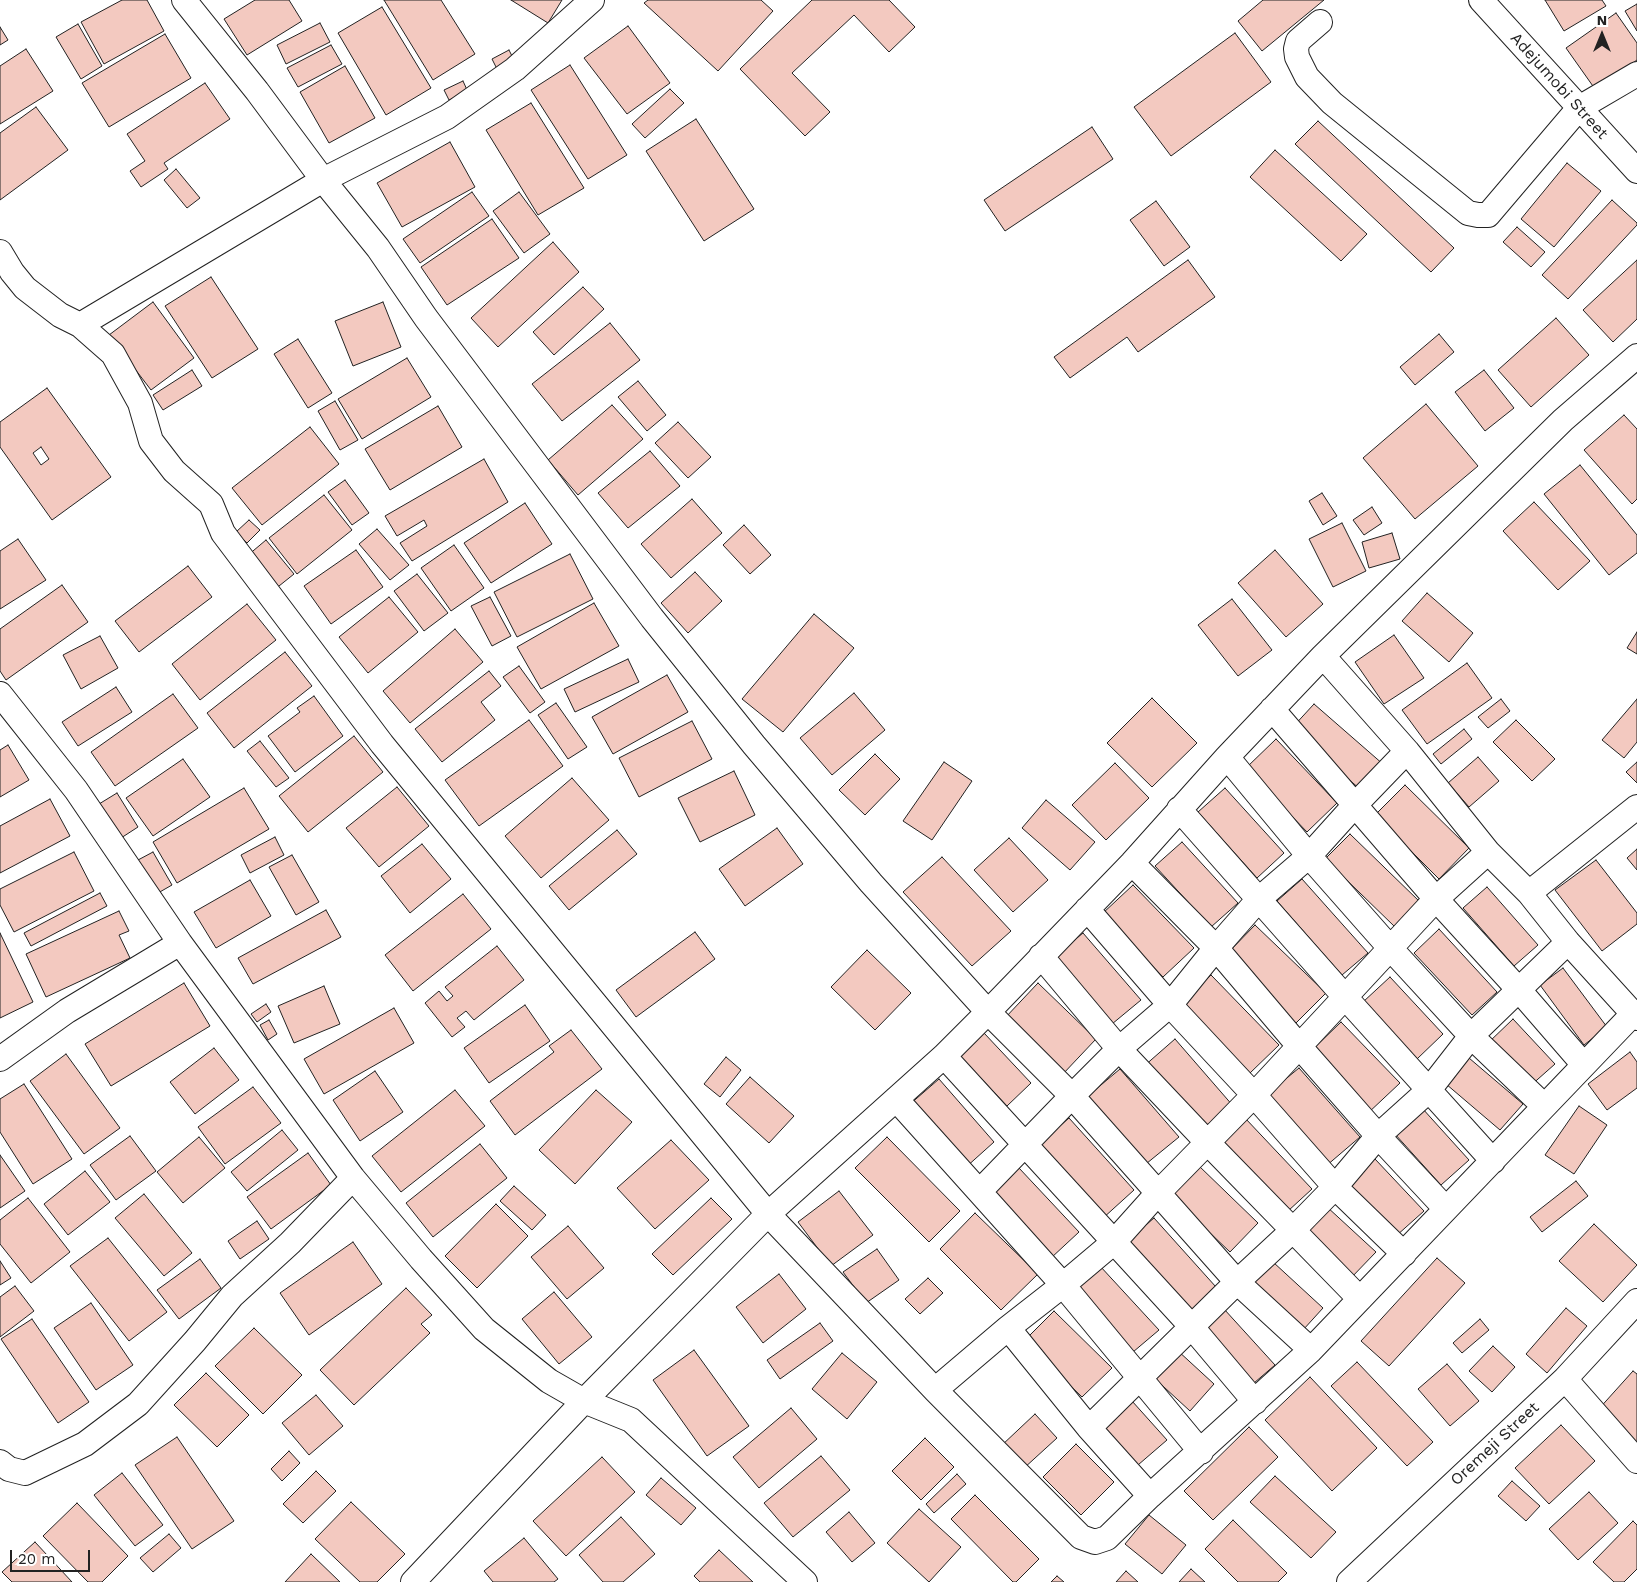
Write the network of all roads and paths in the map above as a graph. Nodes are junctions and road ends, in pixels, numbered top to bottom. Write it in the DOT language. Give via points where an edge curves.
graph roads {
  1 [pos="184,0"];
  2 [pos="592,0"];
  3 [pos="1481,0"];
  4 [pos="1320,22"];
  5 [pos="1637,74"];
  6 [pos="1579,108"];
  7 [pos="1637,171"];
  8 [pos="323,180"];
  9 [pos="0,252"];
  10 [pos="80,325"];
  11 [pos="1637,356"];
  12 [pos="1323,656"];
  13 [pos="0,694"];
  14 [pos="1272,710"];
  15 [pos="1407,751"];
  16 [pos="1227,757"];
  17 [pos="1354,806"];
  18 [pos="1637,807"];
  19 [pos="1179,809"];
  20 [pos="1488,852"];
  21 [pos="1309,856"];
  22 [pos="1132,863"];
  23 [pos="1529,893"];
  24 [pos="1259,899"];
  25 [pos="1436,899"];
  26 [pos="1087,909"];
  27 [pos="1568,942"];
  28 [pos="180,943"];
  29 [pos="1216,948"];
  30 [pos="1391,949"];
  31 [pos="1041,956"];
  32 [pos="1519,990"];
  33 [pos="1344,997"];
  34 [pos="1170,1005"];
  35 [pos="988,1012"];
  36 [pos="1635,1016"];
  37 [pos="1471,1036"];
  38 [pos="1299,1046"];
  39 [pos="1119,1049"];
  40 [pos="944,1056"];
  41 [pos="0,1059"];
  42 [pos="1584,1065"];
  43 [pos="1429,1090"];
  44 [pos="1254,1094"];
  45 [pos="1072,1096"];
  46 [pos="896,1099"];
  47 [pos="1544,1106"];
  48 [pos="1378,1136"];
  49 [pos="1207,1142"];
  50 [pos="1025,1146"];
  51 [pos="1493,1160"];
  52 [pos="352,1178"];
  53 [pos="1335,1187"];
  54 [pos="980,1191"];
  55 [pos="1157,1194"];
  56 [pos="1446,1209"];
  57 [pos="768,1214"];
  58 [pos="1292,1231"];
  59 [pos="1114,1242"];
  60 [pos="1404,1254"];
  61 [pos="1237,1282"];
  62 [pos="1063,1285"];
  63 [pos="1360,1300"];
  64 [pos="1637,1301"];
  65 [pos="1191,1326"];
  66 [pos="1008,1328"];
  67 [pos="1311,1350"];
  68 [pos="1140,1378"];
  69 [pos="1565,1379"];
  70 [pos="935,1390"];
  71 [pos="584,1401"];
  72 [pos="1255,1402"];
  73 [pos="1089,1428"];
  74 [pos="1201,1452"];
  75 [pos="1637,1461"];
  76 [pos="0,1462"];
  77 [pos="1150,1496"];
  78 [pos="413,1582"];
  79 [pos="805,1582"];
  80 [pos="1349,1582"];
  1 -- 8 [label="street"];
  2 -- 8 [label="street" via="514,69 448,117"];
  3 -- 6 [label="street, Adejumobi Street"];
  4 -- 6 [label="street" via="1298,41 1297,58 1306,77 1332,103 1468,213 1488,215"];
  5 -- 6 [label="street"];
  6 -- 7 [label="street, Adejumobi Street"];
  8 -- 10 [label="street"];
  8 -- 35 [label="street" via="378,248 426,318 652,618 865,876"];
  9 -- 10 [label="street" via="25,288 60,315"];
  10 -- 57 [label="street" via="113,354 140,403 151,441 174,471 211,504 228,541 382,744"];
  11 -- 12 [label="street" via="1563,420"];
  12 -- 14 [label="street"];
  12 -- 15 [label="street"];
  13 -- 28 [label="street" via="76,790"];
  14 -- 16 [label="street"];
  14 -- 17 [label="street"];
  15 -- 17 [label="street"];
  15 -- 20 [label="street"];
  16 -- 19 [label="street"];
  16 -- 21 [label="street"];
  17 -- 21 [label="street"];
  17 -- 25 [label="street"];
  18 -- 23 [label="street"];
  19 -- 22 [label="street"];
  19 -- 24 [label="street"];
  20 -- 23 [label="street"];
  20 -- 25 [label="street"];
  21 -- 24 [label="street"];
  21 -- 30 [label="street"];
  22 -- 26 [label="street"];
  22 -- 29 [label="street"];
  23 -- 27 [label="street"];
  24 -- 29 [label="street"];
  24 -- 33 [label="street"];
  25 -- 30 [label="street"];
  25 -- 32 [label="street"];
  26 -- 31 [label="street"];
  26 -- 34 [label="street"];
  27 -- 32 [label="street"];
  27 -- 36 [label="street"];
  28 -- 41 [label="street" via="67,1011"];
  28 -- 52 [label="street"];
  29 -- 34 [label="street"];
  29 -- 38 [label="street"];
  30 -- 33 [label="street"];
  30 -- 37 [label="street"];
  31 -- 35 [label="street"];
  31 -- 39 [label="street"];
  32 -- 37 [label="street"];
  32 -- 42 [label="street"];
  33 -- 38 [label="street"];
  33 -- 43 [label="street"];
  34 -- 39 [label="street"];
  34 -- 44 [label="street"];
  35 -- 40 [label="street"];
  35 -- 45 [label="street"];
  36 -- 42 [label="street"];
  37 -- 43 [label="street"];
  37 -- 47 [label="street"];
  38 -- 44 [label="street"];
  38 -- 48 [label="street"];
  39 -- 45 [label="street"];
  39 -- 49 [label="street"];
  40 -- 46 [label="street"];
  40 -- 50 [label="street"];
  42 -- 47 [label="street"];
  43 -- 48 [label="street"];
  43 -- 51 [label="street"];
  44 -- 49 [label="street"];
  44 -- 53 [label="street"];
  45 -- 50 [label="street"];
  45 -- 55 [label="street"];
  46 -- 54 [label="street"];
  46 -- 57 [label="street"];
  47 -- 51 [label="street"];
  48 -- 53 [label="street"];
  48 -- 56 [label="street"];
  49 -- 55 [label="street"];
  49 -- 58 [label="street"];
  50 -- 54 [label="street"];
  50 -- 59 [label="street"];
  51 -- 56 [label="street"];
  52 -- 71 [label="street" via="484,1329 548,1381"];
  52 -- 76 [label="street" via="290,1243 232,1296 138,1404 86,1444 25,1474"];
  53 -- 58 [label="street"];
  53 -- 60 [label="street"];
  54 -- 62 [label="street"];
  55 -- 59 [label="street"];
  55 -- 61 [label="street"];
  56 -- 60 [label="street"];
  57 -- 70 [label="street"];
  57 -- 71 [label="street"];
  58 -- 61 [label="street"];
  58 -- 63 [label="street"];
  59 -- 62 [label="street"];
  59 -- 65 [label="street"];
  60 -- 63 [label="street"];
  61 -- 65 [label="street"];
  61 -- 67 [label="street"];
  62 -- 66 [label="street"];
  62 -- 68 [label="street"];
  63 -- 67 [label="street"];
  64 -- 69 [label="street, Oremeji Street"];
  65 -- 68 [label="street"];
  65 -- 72 [label="street"];
  66 -- 70 [label="street"];
  66 -- 73 [label="street"];
  67 -- 72 [label="street"];
  68 -- 73 [label="street"];
  68 -- 74 [label="street"];
  69 -- 75 [label="street"];
  69 -- 80 [label="street, Oremeji Street"];
  70 -- 77 [label="street" via="1081,1537 1095,1542 1106,1538"];
  71 -- 78 [label="street"];
  71 -- 79 [label="street" via="631,1420"];
  72 -- 74 [label="street"];
  73 -- 77 [label="street"];
  74 -- 77 [label="street"];
}
